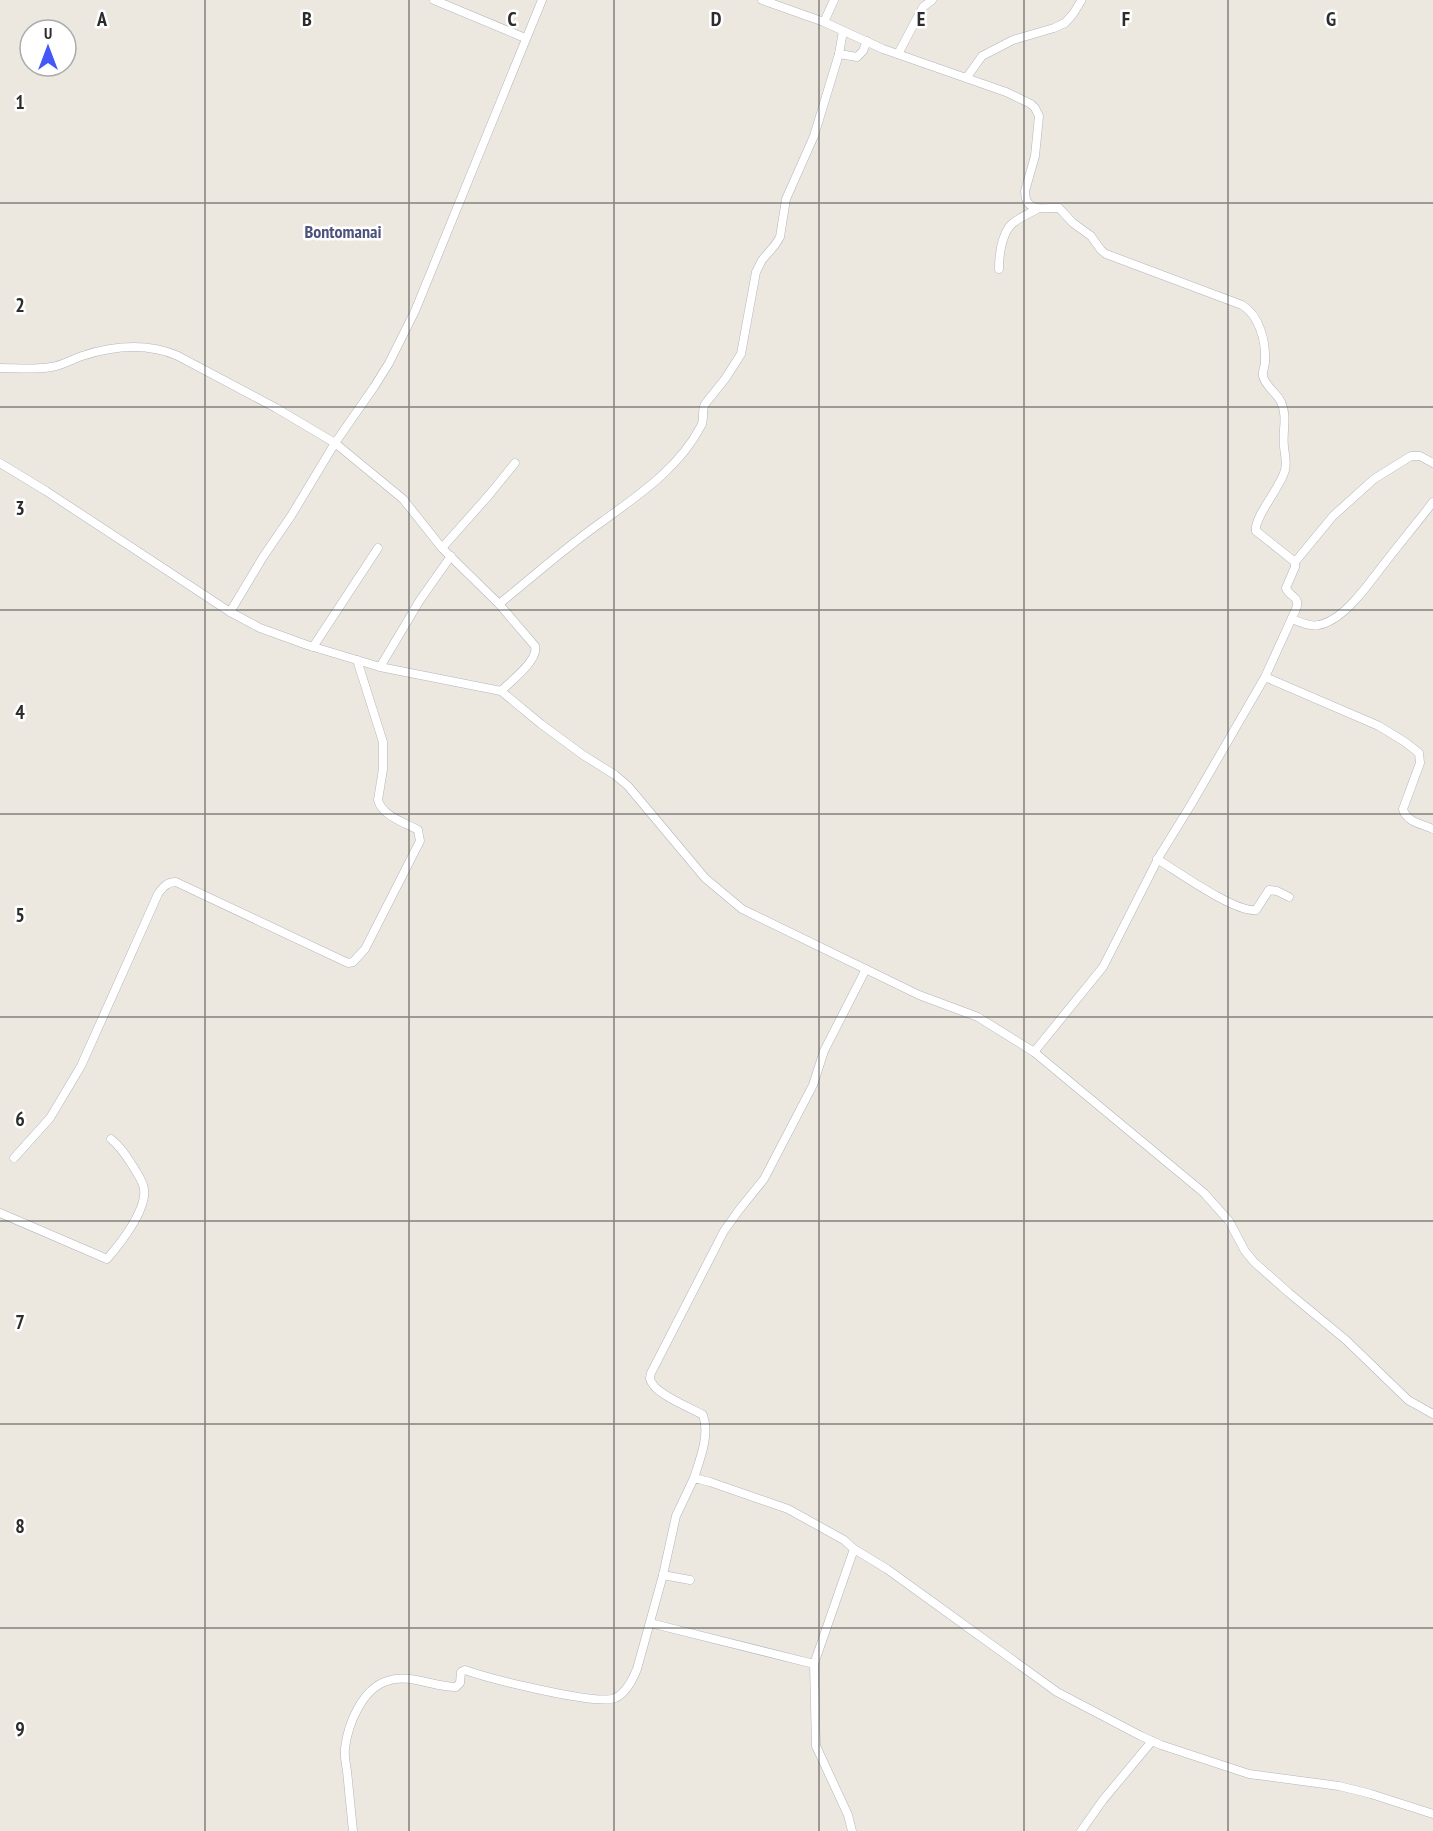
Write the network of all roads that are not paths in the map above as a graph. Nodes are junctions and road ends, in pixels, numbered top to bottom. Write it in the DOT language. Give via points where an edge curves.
graph roads {
  1 [pos="434,0"];
  2 [pos="542,0"];
  3 [pos="762,0"];
  4 [pos="834,0"];
  5 [pos="932,0"];
  6 [pos="1081,1"];
  7 [pos="824,22"];
  8 [pos="843,31"];
  9 [pos="525,38"];
  10 [pos="867,41"];
  11 [pos="839,54"];
  12 [pos="898,54"];
  13 [pos="967,77"];
  14 [pos="1037,208"];
  15 [pos="999,270"];
  16 [pos="0,368"];
  17 [pos="334,443"];
  18 [pos="515,462"];
  19 [pos="0,463"];
  20 [pos="1433,463"];
  21 [pos="1433,502"];
  22 [pos="378,548"];
  23 [pos="442,548"];
  24 [pos="451,556"];
  25 [pos="1295,562"];
  26 [pos="499,604"];
  27 [pos="230,612"];
  28 [pos="1292,619"];
  29 [pos="313,647"];
  30 [pos="357,660"];
  31 [pos="380,667"];
  32 [pos="1265,677"];
  33 [pos="501,691"];
  34 [pos="1433,829"];
  35 [pos="1157,859"];
  36 [pos="1289,897"];
  37 [pos="866,969"];
  38 [pos="1034,1052"];
  39 [pos="111,1139"];
  40 [pos="14,1158"];
  41 [pos="0,1213"];
  42 [pos="1433,1414"];
  43 [pos="694,1478"];
  44 [pos="854,1549"];
  45 [pos="663,1575"];
  46 [pos="690,1580"];
  47 [pos="650,1623"];
  48 [pos="814,1664"];
  49 [pos="1152,1741"];
  50 [pos="1433,1814"];
  51 [pos="353,1831"];
  52 [pos="852,1831"];
  53 [pos="1081,1831"];
  1 -- 9 [label="street"];
  2 -- 9 [label="street"];
  3 -- 7 [label="street"];
  4 -- 7 [label="street"];
  5 -- 12 [label="street" via="923,7"];
  6 -- 13 [label="street" via="1065,22 1013,40 982,56"];
  7 -- 8 [label="street"];
  8 -- 10 [label="street"];
  8 -- 11 [label="street"];
  9 -- 17 [label="street" via="415,311 379,379"];
  10 -- 11 [label="street" via="857,57"];
  10 -- 12 [label="street"];
  11 -- 26 [label="street" via="814,136 786,199 780,237 756,272 741,354 702,409 701,425 678,459 652,485"];
  12 -- 13 [label="street"];
  13 -- 14 [label="street" via="1023,99 1038,112 1035,156 1025,194 1030,205"];
  14 -- 15 [label="street" via="1009,228 999,255"];
  14 -- 25 [label="street" via="1059,208 1107,254 1242,305 1254,315 1263,344 1263,375 1283,406 1286,461 1283,478 1255,527"];
  16 -- 17 [label="street" via="52,367 116,348 168,352"];
  17 -- 23 [label="street" via="403,500"];
  17 -- 27 [label="street"];
  18 -- 23 [label="street"];
  19 -- 27 [label="street"];
  20 -- 25 [label="street" via="1411,456 1374,479 1333,516"];
  21 -- 28 [label="street" via="1361,596 1317,626"];
  22 -- 29 [label="street"];
  23 -- 24 [label="street"];
  24 -- 26 [label="street"];
  24 -- 31 [label="street"];
  25 -- 28 [label="street" via="1286,588 1298,602"];
  26 -- 33 [label="street" via="537,651"];
  27 -- 29 [label="street" via="260,628"];
  28 -- 32 [label="street"];
  29 -- 30 [label="street"];
  30 -- 31 [label="street"];
  30 -- 40 [label="street" via="383,742 379,805 418,830 421,837 365,949 348,963 170,882 158,894 81,1066 50,1118"];
  31 -- 33 [label="street"];
  32 -- 34 [label="street" via="1379,726 1419,753 1420,763 1403,813"];
  32 -- 35 [label="street"];
  33 -- 37 [label="street" via="628,786 705,878 732,902"];
  35 -- 36 [label="street" via="1229,903 1250,911 1256,910 1269,890"];
  35 -- 38 [label="street" via="1103,967"];
  37 -- 38 [label="street" via="919,995 978,1017"];
  37 -- 43 [label="street" via="765,1179 724,1232 651,1373 654,1386 703,1415 702,1454"];
  38 -- 42 [label="street" via="1204,1193 1229,1221 1254,1263 1346,1340 1408,1400"];
  39 -- 41 [label="street" via="126,1155 144,1192 138,1213 106,1259"];
  43 -- 44 [label="street" via="788,1509"];
  43 -- 45 [label="street" via="676,1516"];
  44 -- 48 [label="street"];
  44 -- 49 [label="street" via="1057,1692"];
  45 -- 46 [label="street"];
  45 -- 47 [label="street"];
  47 -- 48 [label="street"];
  47 -- 51 [label="street" via="633,1679 621,1695 612,1699 590,1699 465,1670 459,1674 456,1687 404,1679 387,1681 372,1689 353,1719 345,1750"];
  48 -- 52 [label="street" via="817,1750"];
  49 -- 50 [label="street" via="1249,1774 1339,1786"];
  49 -- 53 [label="street"];
}
